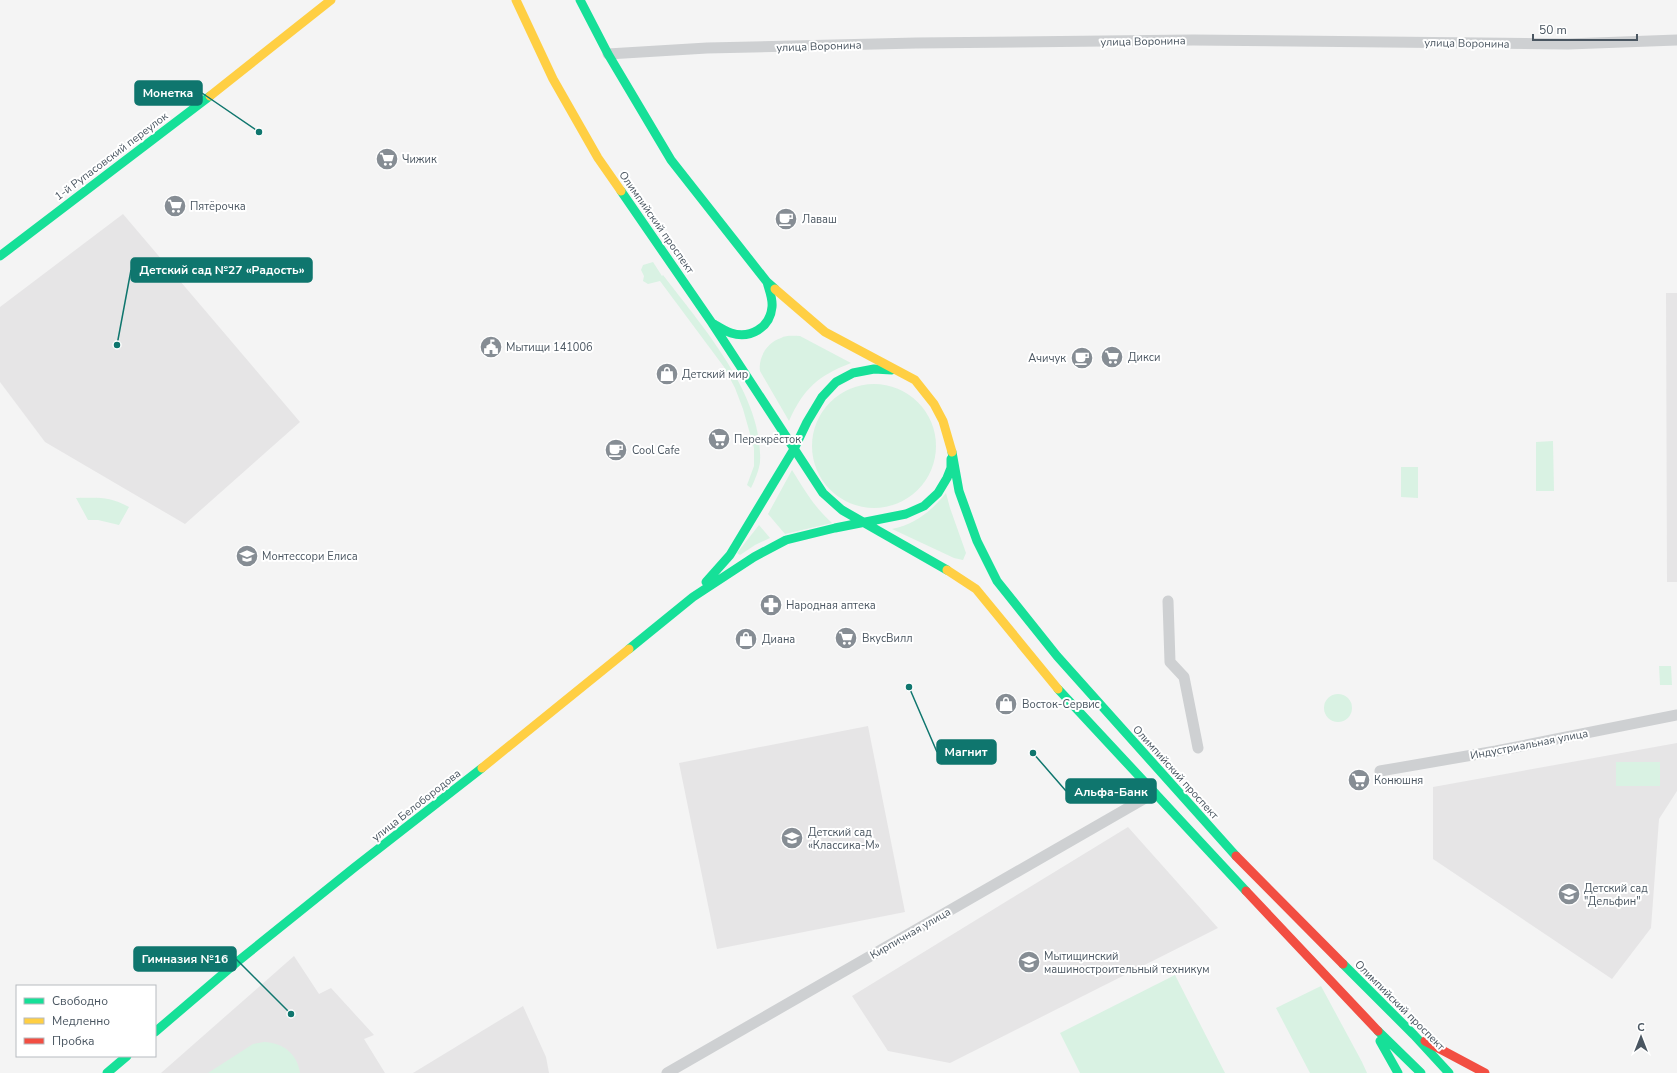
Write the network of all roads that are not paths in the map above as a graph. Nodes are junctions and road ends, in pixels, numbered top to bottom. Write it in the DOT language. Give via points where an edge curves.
graph roads {
  1 [pos="331,0"];
  2 [pos="516,0"];
  3 [pos="580,0"];
  4 [pos="1677,40"];
  5 [pos="608,54"];
  6 [pos="0,256"];
  7 [pos="767,282"];
  8 [pos="712,323"];
  9 [pos="896,370"];
  10 [pos="951,445"];
  11 [pos="794,449"];
  12 [pos="864,522"];
  13 [pos="693,597"];
  14 [pos="1168,601"];
  15 [pos="1677,715"];
  16 [pos="1198,748"];
  17 [pos="1380,771"];
  18 [pos="1154,794"];
  19 [pos="1371,1024"];
  20 [pos="156,1031"];
  21 [pos="1414,1035"];
  22 [pos="126,1057"];
  23 [pos="107,1073"];
  24 [pos="667,1073"];
  25 [pos="1398,1073"];
  26 [pos="1421,1073"];
  27 [pos="1449,1073"];
  28 [pos="1485,1073"];
  1 -- 6 [label="main road, 1-й Рупасовский переулок" via="246,69"];
  2 -- 8 [label="main road, Олимпийский проспект" via="553,79 598,158"];
  3 -- 5 [label="main road, Олимпийский проспект"];
  4 -- 5 [label="street, улица Воронина" via="1568,44 1201,40 916,43 707,48"];
  5 -- 7 [label="main road, Олимпийский проспект" via="671,160"];
  7 -- 8 [label="main road" via="772,306 770,318 764,327 753,334 741,336"];
  7 -- 9 [label="main road, Олимпийский проспект" via="825,332"];
  8 -- 11 [label="main road, Олимпийский проспект"];
  9 -- 10 [label="main road, Олимпийский проспект" via="914,380 924,390 943,421"];
  9 -- 11 [label="main road, Олимпийский проспект" via="874,368 853,373 836,382 822,397"];
  10 -- 12 [label="main road, Олимпийский проспект" via="951,468 947,478 938,493 924,506 906,514"];
  10 -- 21 [label="main road, Олимпийский проспект" via="959,491 977,541 997,581 1057,656 1240,861"];
  11 -- 12 [label="main road, Олимпийский проспект" via="823,493 842,510"];
  11 -- 13 [label="main road" via="730,555"];
  12 -- 13 [label="main road" via="786,540 754,557"];
  12 -- 18 [label="main road, Олимпийский проспект" via="976,588 1049,679"];
  13 -- 20 [label="main road, улица Белобородова" via="464,783 237,962"];
  14 -- 16 [label="street" via="1170,662 1184,677"];
  15 -- 17 [label="street, Индустриальная улица"];
  18 -- 19 [label="main road, Олимпийский проспект"];
  18 -- 24 [label="street, Кирпичная улица"];
  19 -- 25 [label="main road"];
  19 -- 26 [label="main road, Олимпийский проспект"];
  21 -- 27 [label="main road, Олимпийский проспект"];
  21 -- 28 [label="main road"];
  22 -- 23 [label="main road"];
}
